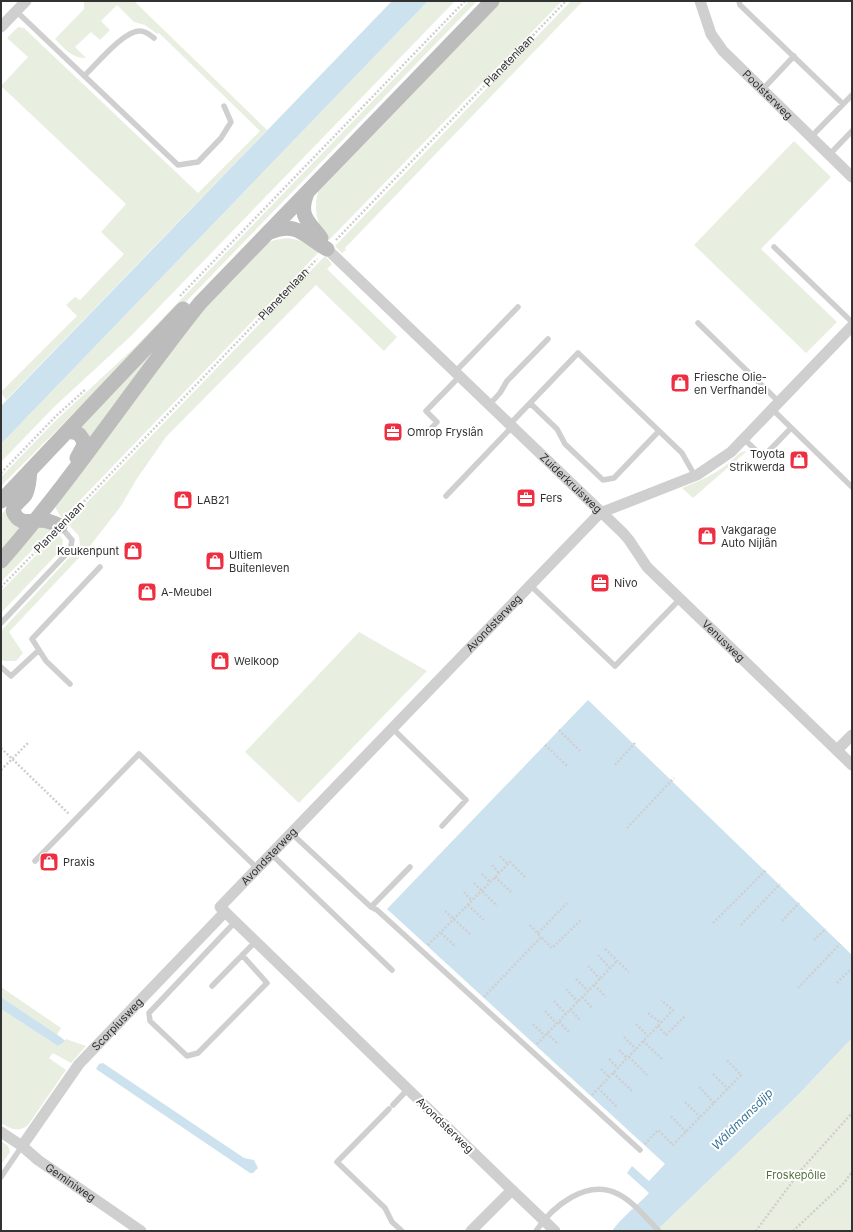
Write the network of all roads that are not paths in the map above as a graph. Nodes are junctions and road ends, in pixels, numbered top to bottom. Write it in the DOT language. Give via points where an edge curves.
graph roads {
  1 [pos="26,1"];
  2 [pos="482,1"];
  3 [pos="492,1"];
  4 [pos="700,1"];
  5 [pos="739,1"];
  6 [pos="16,11"];
  7 [pos="1,27"];
  8 [pos="154,38"];
  9 [pos="794,56"];
  10 [pos="84,76"];
  11 [pos="761,90"];
  12 [pos="852,95"];
  13 [pos="843,104"];
  14 [pos="224,106"];
  15 [pos="852,131"];
  16 [pos="811,138"];
  17 [pos="829,155"];
  18 [pos="852,177"];
  19 [pos="307,193"];
  20 [pos="267,233"];
  21 [pos="774,246"];
  22 [pos="327,249"];
  23 [pos="518,307"];
  24 [pos="852,322"];
  25 [pos="698,323"];
  26 [pos="852,326"];
  27 [pos="548,339"];
  28 [pos="457,374"];
  29 [pos="530,403"];
  30 [pos="489,405"];
  31 [pos="776,405"];
  32 [pos="511,426"];
  33 [pos="791,428"];
  34 [pos="659,431"];
  35 [pos="67,432"];
  36 [pos="425,434"];
  37 [pos="744,439"];
  38 [pos="30,471"];
  39 [pos="72,474"];
  40 [pos="695,476"];
  41 [pos="852,487"];
  42 [pos="446,496"];
  43 [pos="1,501"];
  44 [pos="51,501"];
  45 [pos="600,513"];
  46 [pos="35,520"];
  47 [pos="60,526"];
  48 [pos="1,561"];
  49 [pos="100,568"];
  50 [pos="530,585"];
  51 [pos="680,599"];
  52 [pos="1,623"];
  53 [pos="39,650"];
  54 [pos="1,667"];
  55 [pos="70,684"];
  56 [pos="392,728"];
  57 [pos="852,735"];
  58 [pos="837,750"];
  59 [pos="852,765"];
  60 [pos="442,826"];
  61 [pos="291,833"];
  62 [pos="271,854"];
  63 [pos="35,861"];
  64 [pos="410,867"];
  65 [pos="257,868"];
  66 [pos="371,907"];
  67 [pos="225,912"];
  68 [pos="235,922"];
  69 [pos="255,942"];
  70 [pos="242,956"];
  71 [pos="392,970"];
  72 [pos="212,986"];
  73 [pos="408,1089"];
  74 [pos="1,1132"];
  75 [pos="22,1146"];
  76 [pos="640,1150"];
  77 [pos="1,1177"];
  78 [pos="512,1190"];
  79 [pos="545,1221"];
  80 [pos="141,1231"];
  81 [pos="402,1231"];
  82 [pos="471,1231"];
  83 [pos="536,1231"];
  84 [pos="555,1231"];
  85 [pos="659,1231"];
  1 -- 6 [label="street"];
  2 -- 35 [label="main road"];
  3 -- 19 [label="main road, Planetenlaan"];
  4 -- 11 [label="street, Poolsterweg" via="707,25 716,42"];
  5 -- 9 [label="lane" via="740,5"];
  6 -- 7 [label="street"];
  6 -- 10 [label="lane"];
  8 -- 10 [label="lane" via="147,32 129,33"];
  9 -- 11 [label="lane"];
  9 -- 13 [label="lane"];
  10 -- 14 [label="lane" via="178,165 198,162 221,138 231,122"];
  11 -- 16 [label="street, Poolsterweg"];
  12 -- 13 [label="lane"];
  13 -- 16 [label="lane"];
  15 -- 17 [label="lane"];
  16 -- 17 [label="street, Poolsterweg"];
  17 -- 18 [label="street, Poolsterweg"];
  19 -- 20 [label="main road, Planetenlaan"];
  19 -- 22 [label="main road" via="305,215"];
  20 -- 22 [label="main road" via="282,228 298,229"];
  20 -- 39 [label="main road, Planetenlaan" via="200,303 156,357"];
  21 -- 24 [label="lane"];
  22 -- 28 [label="street, Zuiderkruisweg"];
  23 -- 28 [label="lane"];
  25 -- 31 [label="lane"];
  26 -- 31 [label="street, Zuiderkruisweg"];
  27 -- 30 [label="lane" via="507,381"];
  28 -- 30 [label="street, Zuiderkruisweg"];
  28 -- 36 [label="lane" via="426,411 437,422"];
  29 -- 32 [label="lane"];
  29 -- 34 [label="lane" via="578,353"];
  29 -- 34 [label="lane" via="557,429 566,444 603,480 614,478"];
  30 -- 32 [label="street, Zuiderkruisweg"];
  31 -- 33 [label="lane"];
  31 -- 37 [label="street, Zuiderkruisweg"];
  32 -- 42 [label="lane"];
  32 -- 45 [label="street, Zuiderkruisweg"];
  33 -- 37 [label="lane" via="763,457"];
  33 -- 41 [label="lane"];
  34 -- 40 [label="lane" via="682,453"];
  35 -- 38 [label="main road"];
  35 -- 39 [label="main road" via="78,433 84,442"];
  37 -- 40 [label="street, Zuiderkruisweg" via="720,461"];
  38 -- 43 [label="main road"];
  38 -- 46 [label="main road" via="26,494 13,512 22,522"];
  39 -- 44 [label="main road, Planetenlaan"];
  40 -- 45 [label="street, Zuiderkruisweg"];
  44 -- 46 [label="main road, Planetenlaan"];
  44 -- 47 [label="main road" via="50,509"];
  45 -- 50 [label="street, Avondsterweg"];
  45 -- 51 [label="street, Venusweg" via="629,540 647,568"];
  46 -- 47 [label="main road"];
  46 -- 48 [label="main road, Planetenlaan"];
  47 -- 52 [label="lane" via="72,540 70,550"];
  49 -- 53 [label="lane" via="32,639"];
  50 -- 51 [label="lane" via="615,666"];
  50 -- 56 [label="street, Avondsterweg"];
  51 -- 58 [label="street, Venusweg"];
  53 -- 54 [label="lane" via="11,676"];
  53 -- 55 [label="lane" via="46,661"];
  56 -- 60 [label="lane" via="466,800"];
  56 -- 61 [label="street, Avondsterweg"];
  57 -- 58 [label="street"];
  58 -- 59 [label="street, Venusweg"];
  61 -- 62 [label="street, Avondsterweg"];
  61 -- 66 [label="lane"];
  62 -- 65 [label="street, Avondsterweg"];
  62 -- 71 [label="lane"];
  63 -- 65 [label="lane" via="139,754"];
  64 -- 66 [label="lane"];
  65 -- 67 [label="street, Avondsterweg" via="220,907"];
  66 -- 76 [label="lane"];
  67 -- 68 [label="street, Avondsterweg"];
  67 -- 75 [label="street, Scorpiusweg" via="79,1064"];
  68 -- 69 [label="street, Avondsterweg"];
  68 -- 70 [label="lane" via="149,1013 150,1021 187,1056 198,1053 267,983"];
  69 -- 70 [label="lane"];
  69 -- 73 [label="street, Avondsterweg"];
  70 -- 72 [label="lane"];
  73 -- 78 [label="street, Avondsterweg"];
  73 -- 81 [label="lane" via="338,1162 385,1208 392,1222"];
  74 -- 75 [label="street, Geminiweg"];
  75 -- 77 [label="lane"];
  75 -- 80 [label="street, Geminiweg" via="38,1160"];
  78 -- 79 [label="street, Avondsterweg"];
  78 -- 82 [label="street"];
  79 -- 83 [label="lane"];
  79 -- 84 [label="street, Avondsterweg"];
  79 -- 85 [label="lane" via="567,1199 589,1191 606,1190 628,1200"];
}
